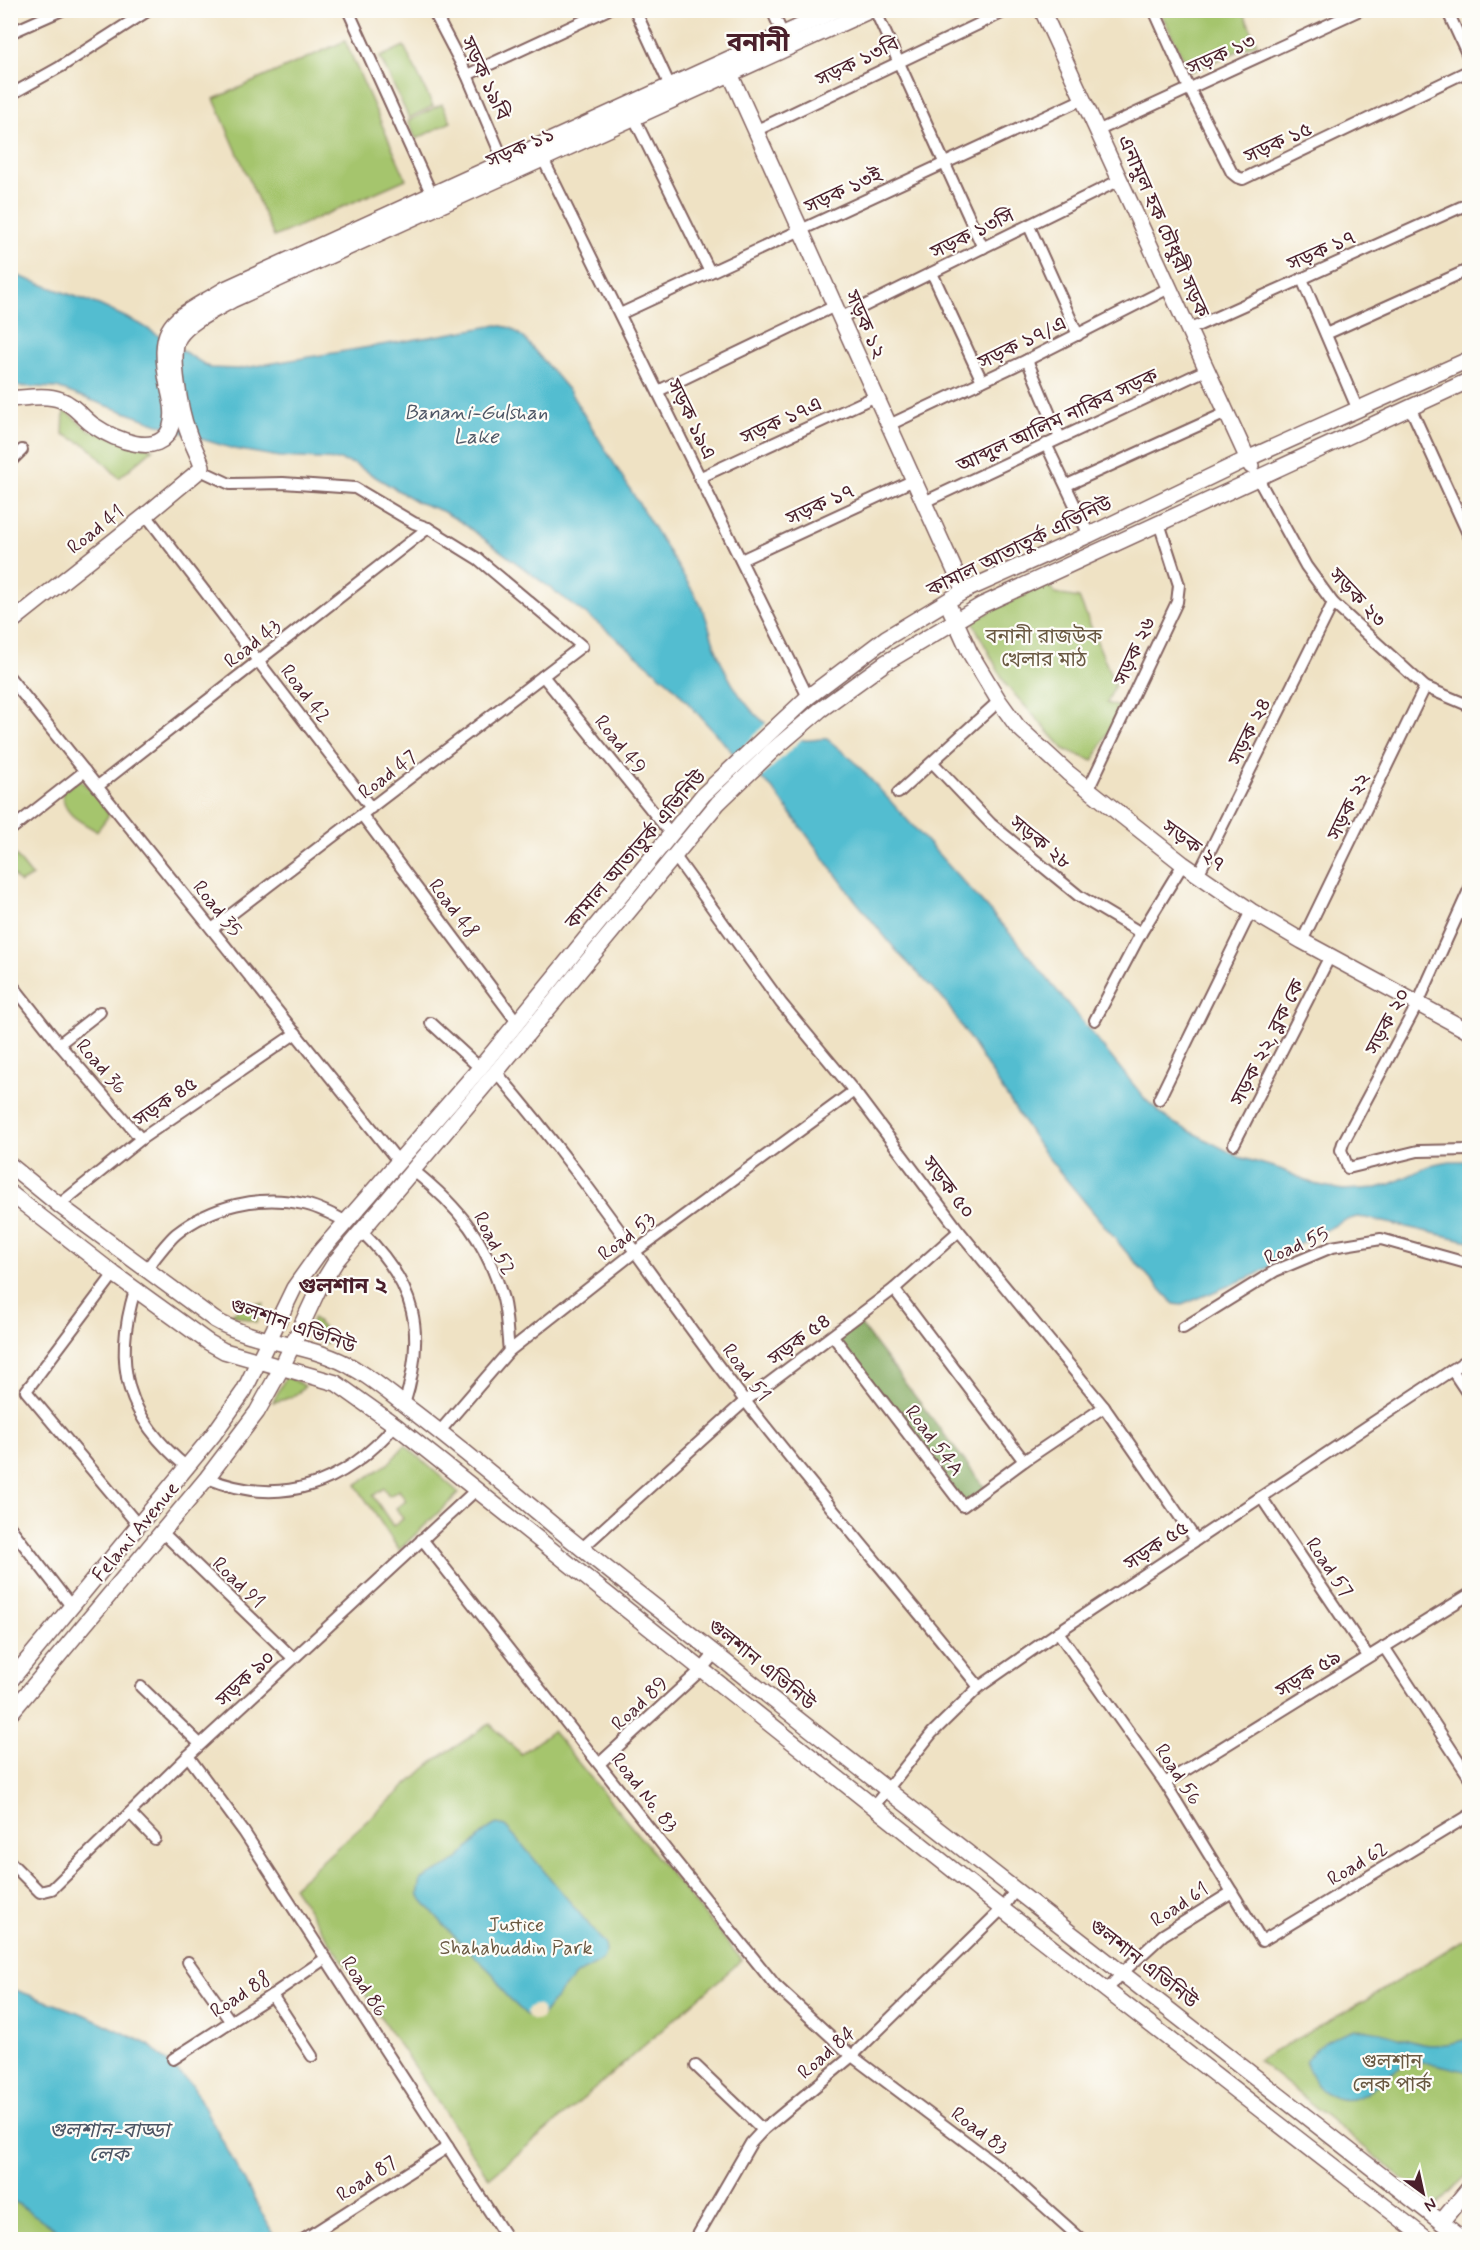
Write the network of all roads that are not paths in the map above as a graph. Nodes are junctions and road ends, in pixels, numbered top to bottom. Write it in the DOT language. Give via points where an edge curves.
graph roads {
  1 [pos="149,10"];
  2 [pos="348,10"];
  3 [pos="433,10"];
  4 [pos="607,10"];
  5 [pos="635,10"];
  6 [pos="772,10"];
  7 [pos="836,10"];
  8 [pos="873,10"];
  9 [pos="1008,10"];
  10 [pos="1042,10"];
  11 [pos="1154,10"];
  12 [pos="1360,10"];
  13 [pos="1447,10"];
  14 [pos="55,12"];
  15 [pos="10,33"];
  16 [pos="783,35"];
  17 [pos="1470,60"];
  18 [pos="898,62"];
  19 [pos="727,68"];
  20 [pos="1470,70"];
  21 [pos="467,75"];
  22 [pos="670,86"];
  23 [pos="1188,88"];
  24 [pos="10,94"];
  25 [pos="1083,99"];
  26 [pos="634,118"];
  27 [pos="756,131"];
  28 [pos="1098,132"];
  29 [pos="540,153"];
  30 [pos="504,162"];
  31 [pos="945,162"];
  32 [pos="1120,180"];
  33 [pos="435,201"];
  34 [pos="1470,203"];
  35 [pos="1029,226"];
  36 [pos="800,229"];
  37 [pos="983,248"];
  38 [pos="1470,269"];
  39 [pos="710,272"];
  40 [pos="932,273"];
  41 [pos="1302,279"];
  42 [pos="1169,288"];
  43 [pos="838,312"];
  44 [pos="620,314"];
  45 [pos="185,322"];
  46 [pos="1188,330"];
  47 [pos="1326,334"];
  48 [pos="1078,335"];
  49 [pos="1470,359"];
  50 [pos="1027,360"];
  51 [pos="1206,370"];
  52 [pos="1470,380"];
  53 [pos="982,381"];
  54 [pos="658,391"];
  55 [pos="876,396"];
  56 [pos="10,399"];
  57 [pos="1410,408"];
  58 [pos="1358,410"];
  59 [pos="1226,413"];
  60 [pos="889,425"];
  61 [pos="1060,438"];
  62 [pos="1046,444"];
  63 [pos="22,450"];
  64 [pos="1247,459"];
  65 [pos="10,462"];
  66 [pos="201,468"];
  67 [pos="700,477"];
  68 [pos="1257,477"];
  69 [pos="914,480"];
  70 [pos="1067,485"];
  71 [pos="924,502"];
  72 [pos="146,515"];
  73 [pos="1159,523"];
  74 [pos="428,528"];
  75 [pos="1468,531"];
  76 [pos="1089,535"];
  77 [pos="741,560"];
  78 [pos="964,591"];
  79 [pos="947,602"];
  80 [pos="1333,603"];
  81 [pos="956,621"];
  82 [pos="10,623"];
  83 [pos="258,661"];
  84 [pos="543,676"];
  85 [pos="10,678"];
  86 [pos="1425,687"];
  87 [pos="808,697"];
  88 [pos="999,701"];
  89 [pos="1470,706"];
  90 [pos="933,762"];
  91 [pos="85,771"];
  92 [pos="737,775"];
  93 [pos="98,786"];
  94 [pos="1088,790"];
  95 [pos="898,794"];
  96 [pos="371,808"];
  97 [pos="362,815"];
  98 [pos="10,830"];
  99 [pos="671,834"];
  100 [pos="677,851"];
  101 [pos="1183,864"];
  102 [pos="1198,875"];
  103 [pos="1470,888"];
  104 [pos="1251,910"];
  105 [pos="212,929"];
  106 [pos="1141,933"];
  107 [pos="1302,941"];
  108 [pos="1330,956"];
  109 [pos="10,982"];
  110 [pos="1418,1003"];
  111 [pos="100,1012"];
  112 [pos="1095,1020"];
  113 [pos="517,1022"];
  114 [pos="431,1023"];
  115 [pos="1470,1032"];
  116 [pos="296,1033"];
  117 [pos="59,1044"];
  118 [pos="480,1068"];
  119 [pos="496,1072"];
  120 [pos="854,1091"];
  121 [pos="1158,1099"];
  122 [pos="141,1138"];
  123 [pos="1234,1144"];
  124 [pos="1470,1150"];
  125 [pos="398,1161"];
  126 [pos="10,1165"];
  127 [pos="414,1171"];
  128 [pos="10,1193"];
  129 [pos="59,1205"];
  130 [pos="347,1221"];
  131 [pos="361,1231"];
  132 [pos="959,1232"];
  133 [pos="636,1251"];
  134 [pos="1470,1264"];
  135 [pos="146,1270"];
  136 [pos="114,1274"];
  137 [pos="894,1289"];
  138 [pos="135,1290"];
  139 [pos="1183,1328"];
  140 [pos="833,1336"];
  141 [pos="268,1339"];
  142 [pos="292,1346"];
  143 [pos="509,1350"];
  144 [pos="1470,1358"];
  145 [pos="258,1362"];
  146 [pos="282,1367"];
  147 [pos="1452,1370"];
  148 [pos="1470,1397"];
  149 [pos="745,1401"];
  150 [pos="404,1405"];
  151 [pos="1104,1407"];
  152 [pos="394,1425"];
  153 [pos="440,1431"];
  154 [pos="1023,1461"];
  155 [pos="188,1468"];
  156 [pos="207,1478"];
  157 [pos="476,1490"];
  158 [pos="1261,1497"];
  159 [pos="139,1526"];
  160 [pos="10,1527"];
  161 [pos="161,1531"];
  162 [pos="423,1539"];
  163 [pos="1196,1540"];
  164 [pos="581,1549"];
  165 [pos="1470,1594"];
  166 [pos="71,1606"];
  167 [pos="1058,1632"];
  168 [pos="1384,1647"];
  169 [pos="715,1653"];
  170 [pos="1368,1656"];
  171 [pos="292,1658"];
  172 [pos="702,1669"];
  173 [pos="10,1681"];
  174 [pos="141,1687"];
  175 [pos="979,1687"];
  176 [pos="10,1714"];
  177 [pos="200,1744"];
  178 [pos="188,1756"];
  179 [pos="600,1763"];
  180 [pos="1470,1778"];
  181 [pos="1165,1783"];
  182 [pos="887,1790"];
  183 [pos="874,1806"];
  184 [pos="130,1813"];
  185 [pos="1470,1815"];
  186 [pos="155,1839"];
  187 [pos="10,1862"];
  188 [pos="1016,1889"];
  189 [pos="1232,1892"];
  190 [pos="1002,1909"];
  191 [pos="1262,1941"];
  192 [pos="326,1958"];
  193 [pos="188,1962"];
  194 [pos="1122,1973"];
  195 [pos="1107,1990"];
  196 [pos="272,1995"];
  197 [pos="231,2022"];
  198 [pos="312,2056"];
  199 [pos="852,2056"];
  200 [pos="173,2059"];
  201 [pos="696,2066"];
  202 [pos="763,2130"];
  203 [pos="448,2146"];
  204 [pos="1470,2187"];
  205 [pos="1441,2222"];
  206 [pos="699,2238"];
  207 [pos="1426,2239"];
  208 [pos="303,2240"];
  209 [pos="508,2240"];
  210 [pos="1082,2240"];
  211 [pos="1464,2240"];
  1 -- 24 [label="street"];
  2 -- 33 [label="street"];
  3 -- 21 [label="street, সড়ক ১৯বি"];
  4 -- 21 [label="street"];
  5 -- 22 [label="street"];
  6 -- 16 [label="street"];
  7 -- 16 [label="main road, সড়ক ১১"];
  8 -- 18 [label="street"];
  8 -- 19 [label="main road, সড়ক ১১"];
  9 -- 18 [label="street, সড়ক ১৩বি"];
  10 -- 25 [label="main road, এনামুল হক চৌধুরী সড়ক"];
  11 -- 23 [label="street, সড়ক ১৫"];
  12 -- 23 [label="street, সড়ক ১৩"];
  13 -- 17 [label="street"];
  14 -- 15 [label="street"];
  16 -- 19 [label="main road, সড়ক ১১"];
  18 -- 27 [label="street, সড়ক ১৩বি"];
  18 -- 31 [label="street"];
  19 -- 22 [label="main road, সড়ক ১১"];
  19 -- 26 [label="main road, সড়ক ১১"];
  19 -- 27 [label="main road, সড়ক ১২"];
  20 -- 23 [label="street, সড়ক ১৫" via="1244,179 1232,173"];
  21 -- 30 [label="street, সড়ক ১৯বি"];
  22 -- 29 [label="main road, সড়ক ১১"];
  23 -- 28 [label="street, সড়ক ১৩"];
  25 -- 28 [label="main road, এনামুল হক চৌধুরী সড়ক"];
  25 -- 31 [label="street, সড়ক ১৩ই"];
  26 -- 29 [label="main road, সড়ক ১১"];
  26 -- 39 [label="street"];
  27 -- 36 [label="main road, সড়ক ১২"];
  28 -- 32 [label="main road, এনামুল হক চৌধুরী সড়ক"];
  29 -- 30 [label="main road, সড়ক ১১"];
  29 -- 33 [label="main road, সড়ক ১১"];
  29 -- 44 [label="street, সড়ক ১৯এ"];
  30 -- 33 [label="main road, সড়ক ১১"];
  31 -- 36 [label="street, সড়ক ১৩ই"];
  31 -- 37 [label="street"];
  32 -- 35 [label="street, সড়ক ১৩সি"];
  32 -- 42 [label="main road, এনামুল হক চৌধুরী সড়ক"];
  33 -- 45 [label="main road, সড়ক ১১" via="228,295"];
  34 -- 41 [label="street, সড়ক ১৭"];
  35 -- 37 [label="street, সড়ক ১৩সি"];
  35 -- 48 [label="street"];
  36 -- 39 [label="street, সড়ক ১৩ই"];
  36 -- 43 [label="main road, সড়ক ১২"];
  37 -- 40 [label="street, সড়ক ১৩সি"];
  38 -- 47 [label="street"];
  39 -- 44 [label="street, সড়ক ১৩ই"];
  40 -- 43 [label="street, সড়ক ১৩সি"];
  40 -- 53 [label="street"];
  41 -- 46 [label="street, সড়ক ১৭"];
  41 -- 47 [label="street"];
  42 -- 46 [label="main road, এনামুল হক চৌধুরী সড়ক"];
  42 -- 48 [label="street, সড়ক ১৭/এ"];
  43 -- 54 [label="street, সড়ক ১৩সি"];
  43 -- 55 [label="main road, সড়ক ১২"];
  44 -- 54 [label="street, সড়ক ১৯এ"];
  45 -- 56 [label="main road" via="172,324 164,340 163,363 172,423 164,439 156,443 140,444 111,435 62,400"];
  45 -- 66 [label="main road" via="175,353 185,422"];
  46 -- 51 [label="main road, এনামুল হক চৌধুরী সড়ক"];
  47 -- 58 [label="street"];
  48 -- 50 [label="street, সড়ক ১৭/এ"];
  49 -- 58 [label="main road, কামাল আতাতুর্ক এভিনিউ"];
  50 -- 53 [label="street, সড়ক ১৭/এ"];
  50 -- 61 [label="street"];
  51 -- 59 [label="main road, এনামুল হক চৌধুরী সড়ক"];
  51 -- 61 [label="street, আব্দুল আলিম নাকিব সড়ক"];
  52 -- 57 [label="main road, কামাল আতাতুর্ক এভিনিউ"];
  53 -- 60 [label="street, সড়ক ১৭/এ"];
  54 -- 67 [label="street, সড়ক ১৯এ"];
  55 -- 60 [label="main road, সড়ক ১২"];
  55 -- 67 [label="street, সড়ক ১৭এ"];
  57 -- 68 [label="main road, কামাল আতাতুর্ক এভিনিউ"];
  57 -- 75 [label="street"];
  58 -- 64 [label="main road, কামাল আতাতুর্ক এভিনিউ"];
  59 -- 64 [label="main road, এনামুল হক চৌধুরী সড়ক"];
  59 -- 70 [label="street"];
  60 -- 69 [label="main road, সড়ক ১২"];
  61 -- 62 [label="street, আব্দুল আলিম নাকিব সড়ক"];
  62 -- 70 [label="street"];
  62 -- 71 [label="street, আব্দুল আলিম নাকিব সড়ক"];
  63 -- 65 [label="street"];
  64 -- 68 [label="main road, এনামুল হক চৌধুরী সড়ক"];
  64 -- 76 [label="main road, কামাল আতাতুর্ক এভিনিউ"];
  66 -- 72 [label="main road, Road 41"];
  66 -- 74 [label="street" via="231,484 355,488"];
  67 -- 77 [label="street, সড়ক ১৯এ"];
  68 -- 73 [label="main road, কামাল আতাতুর্ক এভিনিউ"];
  68 -- 80 [label="street, সড়ক ২৩" via="1306,566"];
  69 -- 71 [label="main road, সড়ক ১২"];
  69 -- 77 [label="street, সড়ক ১৭"];
  70 -- 76 [label="street"];
  71 -- 78 [label="main road, সড়ক ১২"];
  72 -- 82 [label="main road, Road 41"];
  72 -- 83 [label="street, Road 42"];
  73 -- 81 [label="main road, কামাল আতাতুর্ক এভিনিউ" via="982,605"];
  73 -- 94 [label="street, সড়ক ২৬" via="1179,585 1178,602"];
  74 -- 83 [label="street, Road 43"];
  74 -- 84 [label="street, Road 47" via="478,559 582,646"];
  76 -- 78 [label="main road, কামাল আতাতুর্ক এভিনিউ"];
  77 -- 87 [label="street, সড়ক ১৯এ"];
  78 -- 79 [label="main road, কামাল আতাতুর্ক এভিনিউ"];
  79 -- 81 [label="main road, সড়ক ২৭"];
  79 -- 87 [label="main road, কামাল আতাতুর্ক এভিনিউ" via="886,638"];
  80 -- 86 [label="street, সড়ক ২৩"];
  80 -- 102 [label="street, সড়ক ২৪"];
  81 -- 88 [label="main road, সড়ক ২৭"];
  81 -- 92 [label="main road, কামাল আতাতুর্ক এভিনিউ" via="885,663"];
  83 -- 93 [label="street, Road 43"];
  83 -- 96 [label="street, Road 42"];
  84 -- 96 [label="street, Road 47"];
  84 -- 99 [label="street, Road 49"];
  85 -- 91 [label="street, Road 35"];
  86 -- 89 [label="street, সড়ক ২৩"];
  86 -- 107 [label="street, সড়ক ২২"];
  87 -- 92 [label="main road, কামাল আতাতুর্ক এভিনিউ" via="778,724"];
  88 -- 90 [label="street"];
  88 -- 94 [label="main road, সড়ক ২৭" via="1017,726"];
  90 -- 95 [label="street"];
  90 -- 106 [label="street, সড়ক ২৮" via="991,824 1079,896"];
  91 -- 93 [label="street, Road 35"];
  91 -- 98 [label="street"];
  92 -- 99 [label="main road, কামাল আতাতুর্ক এভিনিউ" via="703,795"];
  92 -- 100 [label="main road, কামাল আতাতুর্ক এভিনিউ"];
  93 -- 105 [label="street, Road 35"];
  94 -- 101 [label="main road, সড়ক ২৭"];
  96 -- 97 [label="street, Road 47"];
  97 -- 105 [label="street, Road 47"];
  97 -- 113 [label="street, Road 48"];
  99 -- 100 [label="main road"];
  99 -- 113 [label="main road, কামাল আতাতুর্ক এভিনিউ"];
  100 -- 119 [label="main road, কামাল আতাতুর্ক এভিনিউ"];
  100 -- 120 [label="street, সড়ক ৫০" via="781,1003"];
  101 -- 102 [label="main road, সড়ক ২৭"];
  101 -- 106 [label="street"];
  102 -- 104 [label="main road, সড়ক ২৭"];
  103 -- 110 [label="street, সড়ক ২০"];
  104 -- 107 [label="main road, সড়ক ২৭"];
  104 -- 121 [label="street"];
  105 -- 116 [label="street, Road 35"];
  106 -- 112 [label="street"];
  107 -- 108 [label="main road, সড়ক ২৭"];
  108 -- 110 [label="main road, সড়ক ২৭"];
  108 -- 123 [label="street, সড়ক ২২, ব্লক কে"];
  109 -- 117 [label="street, Road 36"];
  110 -- 115 [label="main road, সড়ক ২৭"];
  110 -- 124 [label="street, সড়ক ২০" via="1341,1150 1348,1168 1418,1151"];
  111 -- 117 [label="street, Road 36"];
  113 -- 118 [label="main road, কামাল আতাতুর্ক এভিনিউ"];
  114 -- 118 [label="street"];
  116 -- 122 [label="street, সড়ক ৪৫"];
  116 -- 125 [label="street, Road 35"];
  117 -- 122 [label="street, Road 36"];
  118 -- 125 [label="main road, কামাল আতাতুর্ক এভিনিউ"];
  119 -- 127 [label="main road, কামাল আতাতুর্ক এভিনিউ"];
  119 -- 133 [label="street, Road 51" via="532,1113"];
  120 -- 132 [label="street, সড়ক ৫০"];
  120 -- 133 [label="street, Road 53"];
  122 -- 129 [label="street, সড়ক ৪৫"];
  125 -- 130 [label="main road, কামাল আতাতুর্ক এভিনিউ"];
  126 -- 129 [label="main road, গুলশান এভিনিউ"];
  127 -- 131 [label="main road, কামাল আতাতুর্ক এভিনিউ"];
  127 -- 143 [label="street, Road 52" via="442,1193 482,1247 503,1301"];
  128 -- 136 [label="main road, গুলশান এভিনিউ"];
  129 -- 135 [label="main road, গুলশান এভিনিউ"];
  130 -- 135 [label="street" via="305,1204 236,1204 214,1211 175,1235"];
  130 -- 141 [label="main road, কামাল আতাতুর্ক এভিনিউ" via="299,1279"];
  131 -- 142 [label="main road, কামাল আতাতুর্ক এভিনিউ" via="326,1277"];
  131 -- 150 [label="street" via="389,1260 413,1314 416,1354"];
  132 -- 137 [label="street, সড়ক ৫৪"];
  132 -- 151 [label="street, সড়ক ৫০"];
  133 -- 143 [label="street, Road 53"];
  133 -- 149 [label="street, Road 51"];
  134 -- 139 [label="street, Road 55" via="1381,1239 1332,1247 1275,1271"];
  135 -- 141 [label="main road, গুলশান এভিনিউ" via="215,1320"];
  136 -- 138 [label="main road, গুলশান এভিনিউ"];
  136 -- 159 [label="street" via="26,1391"];
  137 -- 140 [label="street, সড়ক ৫৪"];
  137 -- 154 [label="street"];
  138 -- 145 [label="main road, গুলশান এভিনিউ" via="216,1347"];
  138 -- 155 [label="street" via="123,1350 130,1389 158,1441"];
  140 -- 149 [label="street, সড়ক ৫৪"];
  140 -- 154 [label="street, Road 54A" via="963,1506"];
  141 -- 142 [label="main road, গুলশান এভিনিউ"];
  141 -- 145 [label="main road, Felani Avenue"];
  142 -- 146 [label="main road, কামাল আতাতুর্ক এভিনিউ"];
  142 -- 150 [label="main road, গুলশান এভিনিউ" via="342,1361"];
  143 -- 153 [label="street, Road 53"];
  144 -- 147 [label="street, সড়ক ৫৫"];
  145 -- 146 [label="main road, গুলশান এভিনিউ"];
  145 -- 155 [label="main road, Felani Avenue" via="237,1402"];
  146 -- 152 [label="main road, গুলশান এভিনিউ" via="336,1383"];
  146 -- 156 [label="main road, Felani Avenue" via="256,1412"];
  147 -- 148 [label="street"];
  147 -- 158 [label="street, সড়ক ৫৫"];
  149 -- 164 [label="street, সড়ক ৫৪"];
  149 -- 175 [label="street, Road 51"];
  150 -- 153 [label="main road, গুলশান এভিনিউ"];
  151 -- 154 [label="street, Road 54A"];
  151 -- 163 [label="street, সড়ক ৫০"];
  152 -- 156 [label="street" via="364,1458 308,1486 288,1491 246,1490"];
  152 -- 157 [label="main road, গুলশান এভিনিউ"];
  153 -- 164 [label="main road, গুলশান এভিনিউ"];
  155 -- 159 [label="main road, Felani Avenue"];
  156 -- 161 [label="main road, Felani Avenue"];
  157 -- 162 [label="street, সড়ক ৯০"];
  157 -- 172 [label="main road, গুলশান এভিনিউ"];
  158 -- 163 [label="street, সড়ক ৫৫"];
  158 -- 170 [label="street, Road 57"];
  159 -- 166 [label="main road, Felani Avenue"];
  160 -- 166 [label="street"];
  161 -- 171 [label="street, Road 91"];
  161 -- 176 [label="main road, Felani Avenue"];
  162 -- 171 [label="street, সড়ক ৯০"];
  162 -- 179 [label="street, Road No. 83"];
  163 -- 167 [label="street, সড়ক ৫৫"];
  164 -- 169 [label="main road, গুলশান এভিনিউ"];
  165 -- 168 [label="street, সড়ক ৫৯"];
  166 -- 173 [label="main road, Felani Avenue"];
  167 -- 175 [label="street, সড়ক ৫৫"];
  167 -- 181 [label="street, Road 56"];
  168 -- 170 [label="street, সড়ক ৫৯"];
  168 -- 180 [label="street"];
  169 -- 172 [label="street, Road 89"];
  169 -- 182 [label="main road, গুলশান এভিনিউ"];
  170 -- 181 [label="street, সড়ক ৫৯"];
  171 -- 177 [label="street, সড়ক ৯০"];
  172 -- 179 [label="street, Road 89"];
  172 -- 183 [label="main road, গুলশান এভিনিউ"];
  174 -- 177 [label="street"];
  175 -- 182 [label="street, সড়ক ৫৫" via="932,1733"];
  177 -- 178 [label="street, সড়ক ৯০"];
  178 -- 184 [label="street, সড়ক ৯০"];
  178 -- 192 [label="street, Road 86" via="244,1832"];
  179 -- 199 [label="street, Road No. 83" via="775,1985"];
  181 -- 189 [label="street, Road 56"];
  182 -- 183 [label="street"];
  182 -- 188 [label="main road, গুলশান এভিনিউ"];
  183 -- 190 [label="main road, গুলশান এভিনিউ"];
  184 -- 186 [label="street"];
  184 -- 187 [label="street, সড়ক ৯০" via="52,1889 40,1892"];
  185 -- 191 [label="street, Road 62"];
  188 -- 190 [label="street, Road 84"];
  188 -- 194 [label="main road, গুলশান এভিনিউ"];
  189 -- 191 [label="street, Road 56"];
  189 -- 194 [label="street, Road 61" via="1163,1935"];
  190 -- 195 [label="main road, গুলশান এভিনিউ"];
  190 -- 199 [label="street, Road 84"];
  192 -- 196 [label="street, Road 88"];
  192 -- 203 [label="street, Road 86"];
  193 -- 197 [label="street"];
  194 -- 195 [label="street, Road 61"];
  194 -- 205 [label="main road, গুলশান এভিনিউ"];
  195 -- 207 [label="main road, গুলশান এভিনিউ"];
  196 -- 197 [label="street, Road 88"];
  196 -- 198 [label="street"];
  197 -- 200 [label="street, Road 88"];
  199 -- 202 [label="street, Road 84"];
  199 -- 210 [label="street, Road 83" via="1006,2172"];
  201 -- 202 [label="street"];
  202 -- 206 [label="street, Road 84" via="752,2142"];
  203 -- 208 [label="street, Road 87"];
  203 -- 209 [label="street, Road 86"];
  204 -- 205 [label="main road"];
  205 -- 207 [label="street"];
  205 -- 211 [label="main road, গুলশান এভিনিউ"];
}
